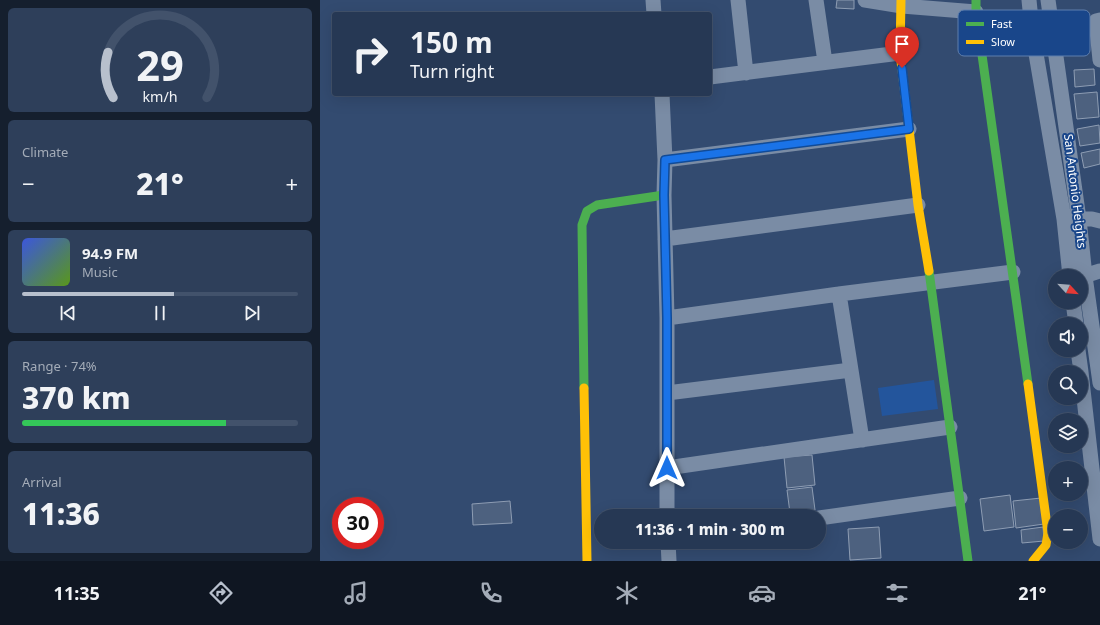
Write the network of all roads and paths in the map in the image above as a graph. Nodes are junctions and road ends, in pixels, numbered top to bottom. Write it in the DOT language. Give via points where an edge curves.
graph roads {
  1 [pos="653,0"];
  2 [pos="738,0"];
  3 [pos="816,0"];
  4 [pos="865,0"];
  5 [pos="1029,0"];
  6 [pos="1048,0"];
  7 [pos="901,3"];
  8 [pos="976,6"];
  9 [pos="1030,10"];
  10 [pos="1049,10"];
  11 [pos="654,12"];
  12 [pos="1100,20"];
  13 [pos="900,53"];
  14 [pos="983,56"];
  15 [pos="1036,56"];
  16 [pos="1056,56"];
  17 [pos="1100,60"];
  18 [pos="825,62"];
  19 [pos="746,73"];
  20 [pos="712,77"];
  21 [pos="662,96"];
  22 [pos="909,129"];
  23 [pos="665,160"];
  24 [pos="664,195"];
  25 [pos="918,206"];
  26 [pos="1064,219"];
  27 [pos="1079,219"];
  28 [pos="1100,221"];
  29 [pos="665,239"];
  30 [pos="1069,269"];
  31 [pos="1083,269"];
  32 [pos="1100,271"];
  33 [pos="1013,272"];
  34 [pos="1088,275"];
  35 [pos="931,282"];
  36 [pos="839,294"];
  37 [pos="1088,307"];
  38 [pos="667,318"];
  39 [pos="851,370"];
  40 [pos="1100,382"];
  41 [pos="667,393"];
  42 [pos="1085,405"];
  43 [pos="950,427"];
  44 [pos="862,440"];
  45 [pos="667,468"];
  46 [pos="960,498"];
  47 [pos="667,509"];
  48 [pos="826,517"];
  49 [pos="1100,539"];
  50 [pos="668,549"];
  51 [pos="587,561"];
  52 [pos="669,561"];
  53 [pos="968,561"];
  54 [pos="1033,561"];
  1 -- 11 [label="street"];
  2 -- 19 [label="street"];
  3 -- 18 [label="street"];
  4 -- 7 [label="street"];
  5 -- 9 [label="street, San Antonio Heights"];
  6 -- 10 [label="street, San Antonio Heights"];
  7 -- 8 [label="street"];
  7 -- 13 [label="street"];
  12 -- 17 [label="street" via="1096,21"];
  13 -- 18 [label="street"];
  13 -- 22 [label="street"];
  14 -- 33 [label="street"];
  15 -- 26 [label="street, San Antonio Heights"];
  16 -- 27 [label="street, San Antonio Heights"];
  18 -- 19 [label="street"];
  19 -- 20 [label="street"];
  21 -- 23 [label="street"];
  22 -- 23 [label="street"];
  22 -- 25 [label="street"];
  23 -- 24 [label="street"];
  24 -- 29 [label="street"];
  24 -- 51 [label="street" via="597,205 587,211 582,225"];
  25 -- 29 [label="street"];
  25 -- 35 [label="street"];
  26 -- 27 [label="street"];
  26 -- 30 [label="street, San Antonio Heights"];
  27 -- 28 [label="street"];
  27 -- 31 [label="street, San Antonio Heights"];
  29 -- 38 [label="street"];
  32 -- 34 [label="street"];
  33 -- 35 [label="street"];
  33 -- 54 [label="street" via="1048,533 1046,545"];
  35 -- 36 [label="street"];
  35 -- 43 [label="street"];
  36 -- 38 [label="street"];
  36 -- 39 [label="street"];
  37 -- 40 [label="street, San Antonio Heights"];
  38 -- 41 [label="street"];
  39 -- 41 [label="street"];
  39 -- 44 [label="street"];
  41 -- 45 [label="street"];
  42 -- 49 [label="street"];
  43 -- 44 [label="street"];
  43 -- 46 [label="street"];
  44 -- 45 [label="street"];
  45 -- 47 [label="street"];
  46 -- 48 [label="street"];
  46 -- 53 [label="street"];
  50 -- 52 [label="street"];
}
